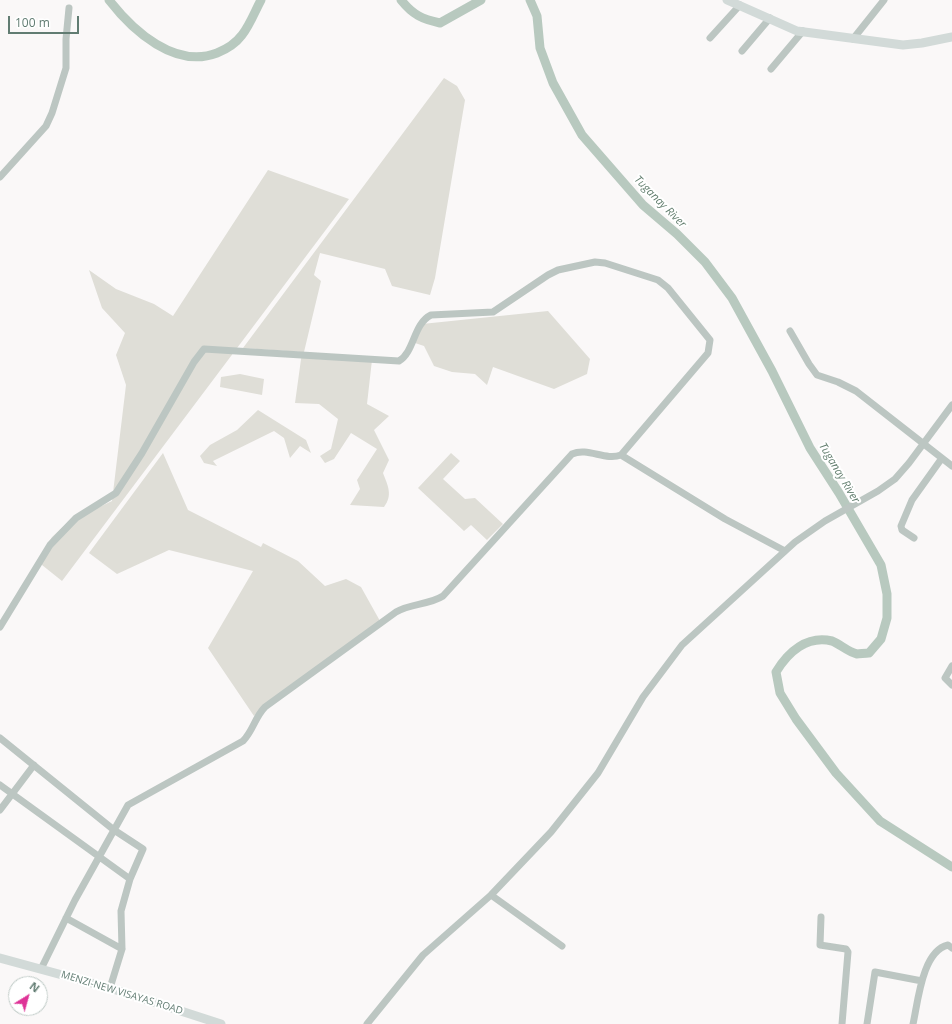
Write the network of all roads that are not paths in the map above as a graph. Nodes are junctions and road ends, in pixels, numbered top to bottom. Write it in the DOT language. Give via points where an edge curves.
graph roads {
  1 [pos="728,0"];
  2 [pos="884,0"];
  3 [pos="740,5"];
  4 [pos="69,8"];
  5 [pos="770,18"];
  6 [pos="803,32"];
  7 [pos="952,37"];
  8 [pos="710,38"];
  9 [pos="853,39"];
  10 [pos="742,51"];
  11 [pos="771,68"];
  12 [pos="0,177"];
  13 [pos="790,331"];
  14 [pos="952,405"];
  15 [pos="924,444"];
  16 [pos="621,455"];
  17 [pos="942,458"];
  18 [pos="952,466"];
  19 [pos="914,538"];
  20 [pos="785,551"];
  21 [pos="0,627"];
  22 [pos="952,666"];
  23 [pos="952,685"];
  24 [pos="0,738"];
  25 [pos="34,765"];
  26 [pos="0,785"];
  27 [pos="12,795"];
  28 [pos="0,810"];
  29 [pos="114,830"];
  30 [pos="99,858"];
  31 [pos="130,879"];
  32 [pos="491,895"];
  33 [pos="821,917"];
  34 [pos="66,918"];
  35 [pos="562,946"];
  36 [pos="952,948"];
  37 [pos="122,949"];
  38 [pos="0,958"];
  39 [pos="41,968"];
  40 [pos="922,981"];
  41 [pos="110,988"];
  42 [pos="221,1024"];
  43 [pos="367,1024"];
  44 [pos="842,1024"];
  45 [pos="867,1024"];
  46 [pos="913,1024"];
  1 -- 3 [label="main road"];
  2 -- 9 [label="street"];
  3 -- 5 [label="main road"];
  3 -- 8 [label="street"];
  4 -- 12 [label="street" via="66,68 52,113 46,126"];
  5 -- 6 [label="main road" via="788,28"];
  5 -- 10 [label="street"];
  6 -- 9 [label="main road"];
  6 -- 11 [label="street"];
  7 -- 9 [label="main road" via="903,45"];
  13 -- 15 [label="street" via="817,375 846,386"];
  14 -- 15 [label="street"];
  15 -- 17 [label="street"];
  15 -- 20 [label="street" via="895,479 815,527"];
  16 -- 20 [label="street" via="725,519"];
  16 -- 21 [label="street" via="708,353 710,340 663,284 650,277 605,263 595,262 558,270 493,312 431,315 423,321 409,349 399,361 208,348 200,353 116,493 76,518 50,545"];
  16 -- 29 [label="street" via="614,457 585,452 572,454 443,596 433,601 413,604 396,612 265,707 243,741 128,806"];
  17 -- 18 [label="street"];
  17 -- 19 [label="street" via="912,500 901,526 902,530"];
  20 -- 32 [label="street" via="682,645 643,698 598,773 551,832"];
  22 -- 23 [label="street" via="945,678"];
  24 -- 25 [label="street"];
  25 -- 27 [label="street"];
  25 -- 29 [label="street"];
  26 -- 27 [label="street"];
  27 -- 28 [label="street"];
  27 -- 30 [label="street"];
  29 -- 30 [label="street"];
  29 -- 31 [label="street" via="143,849"];
  30 -- 31 [label="street"];
  30 -- 34 [label="street"];
  31 -- 37 [label="street" via="121,911"];
  32 -- 35 [label="street"];
  32 -- 43 [label="street" via="423,955"];
  33 -- 44 [label="street" via="820,944 846,949 848,952"];
  34 -- 37 [label="street"];
  34 -- 39 [label="street"];
  36 -- 40 [label="street" via="944,946 929,960"];
  37 -- 41 [label="street"];
  38 -- 39 [label="main road, MENZI-NEW VISAYAS ROAD"];
  39 -- 41 [label="main road, MENZI-NEW VISAYAS ROAD"];
  40 -- 45 [label="street" via="875,972"];
  40 -- 46 [label="street"];
  41 -- 42 [label="main road, MENZI-NEW VISAYAS ROAD"];
}
